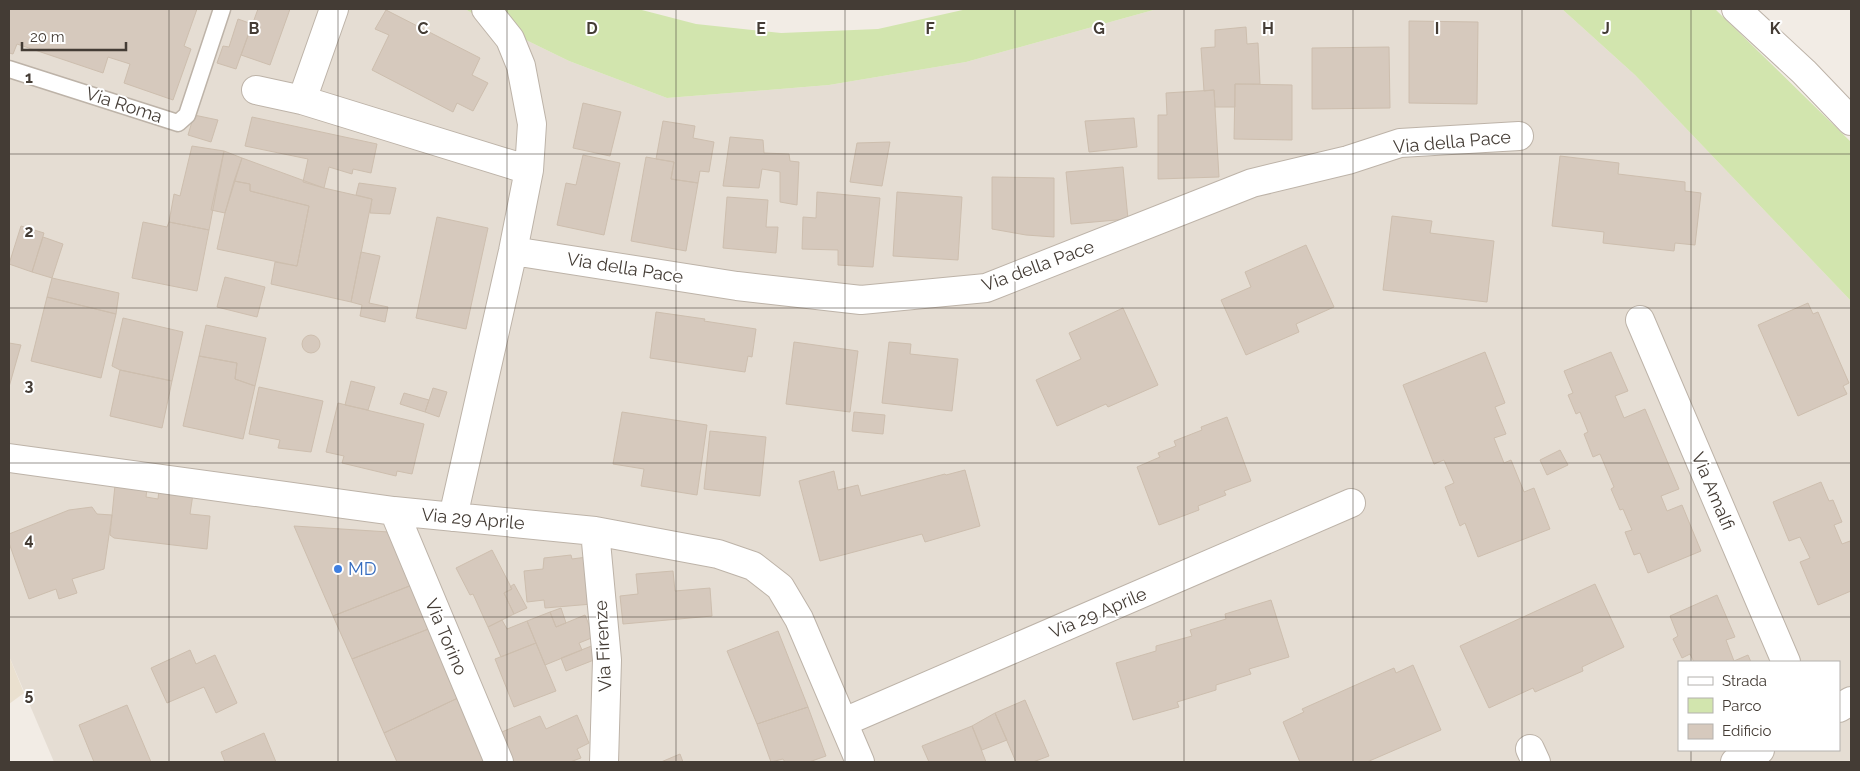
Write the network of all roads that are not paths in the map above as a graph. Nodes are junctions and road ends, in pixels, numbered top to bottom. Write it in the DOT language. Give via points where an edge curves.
graph roads {
  1 [pos="222,9"];
  2 [pos="334,9"];
  3 [pos="486,9"];
  4 [pos="1736,9"];
  5 [pos="9,69"];
  6 [pos="256,90"];
  7 [pos="302,100"];
  8 [pos="1851,121"];
  9 [pos="1519,136"];
  10 [pos="529,170"];
  11 [pos="513,251"];
  12 [pos="1640,320"];
  13 [pos="9,458"];
  14 [pos="1351,503"];
  15 [pos="394,511"];
  16 [pos="453,517"];
  17 [pos="595,531"];
  18 [pos="1786,661"];
  19 [pos="1851,701"];
  20 [pos="1840,707"];
  21 [pos="844,722"];
  22 [pos="1758,751"];
  23 [pos="499,762"];
  24 [pos="604,762"];
  25 [pos="860,762"];
  26 [pos="1735,762"];
  1 -- 5 [label="lane, Via Roma" via="187,115 178,123"];
  2 -- 7 [label="street"];
  3 -- 10 [label="street" via="510,39 521,66 532,124"];
  4 -- 8 [label="street"];
  6 -- 7 [label="street"];
  7 -- 10 [label="street"];
  9 -- 11 [label="street, Via della Pace" via="1400,143 1348,160 1252,183 986,288 861,300 737,286"];
  10 -- 11 [label="street"];
  11 -- 16 [label="street"];
  12 -- 18 [label="street, Via Amalfi"];
  13 -- 15 [label="street, Via 29 Aprile"];
  14 -- 21 [label="street, Via 29 Aprile"];
  15 -- 16 [label="street, Via 29 Aprile"];
  15 -- 23 [label="street, Via Torino"];
  16 -- 17 [label="street, Via 29 Aprile"];
  17 -- 21 [label="street, Via 29 Aprile" via="718,554 753,566 780,587 799,619"];
  17 -- 24 [label="street, Via Firenze" via="607,660"];
  19 -- 20 [label="street"];
  21 -- 25 [label="street, Via 29 Aprile"];
  22 -- 26 [label="street"];
}
